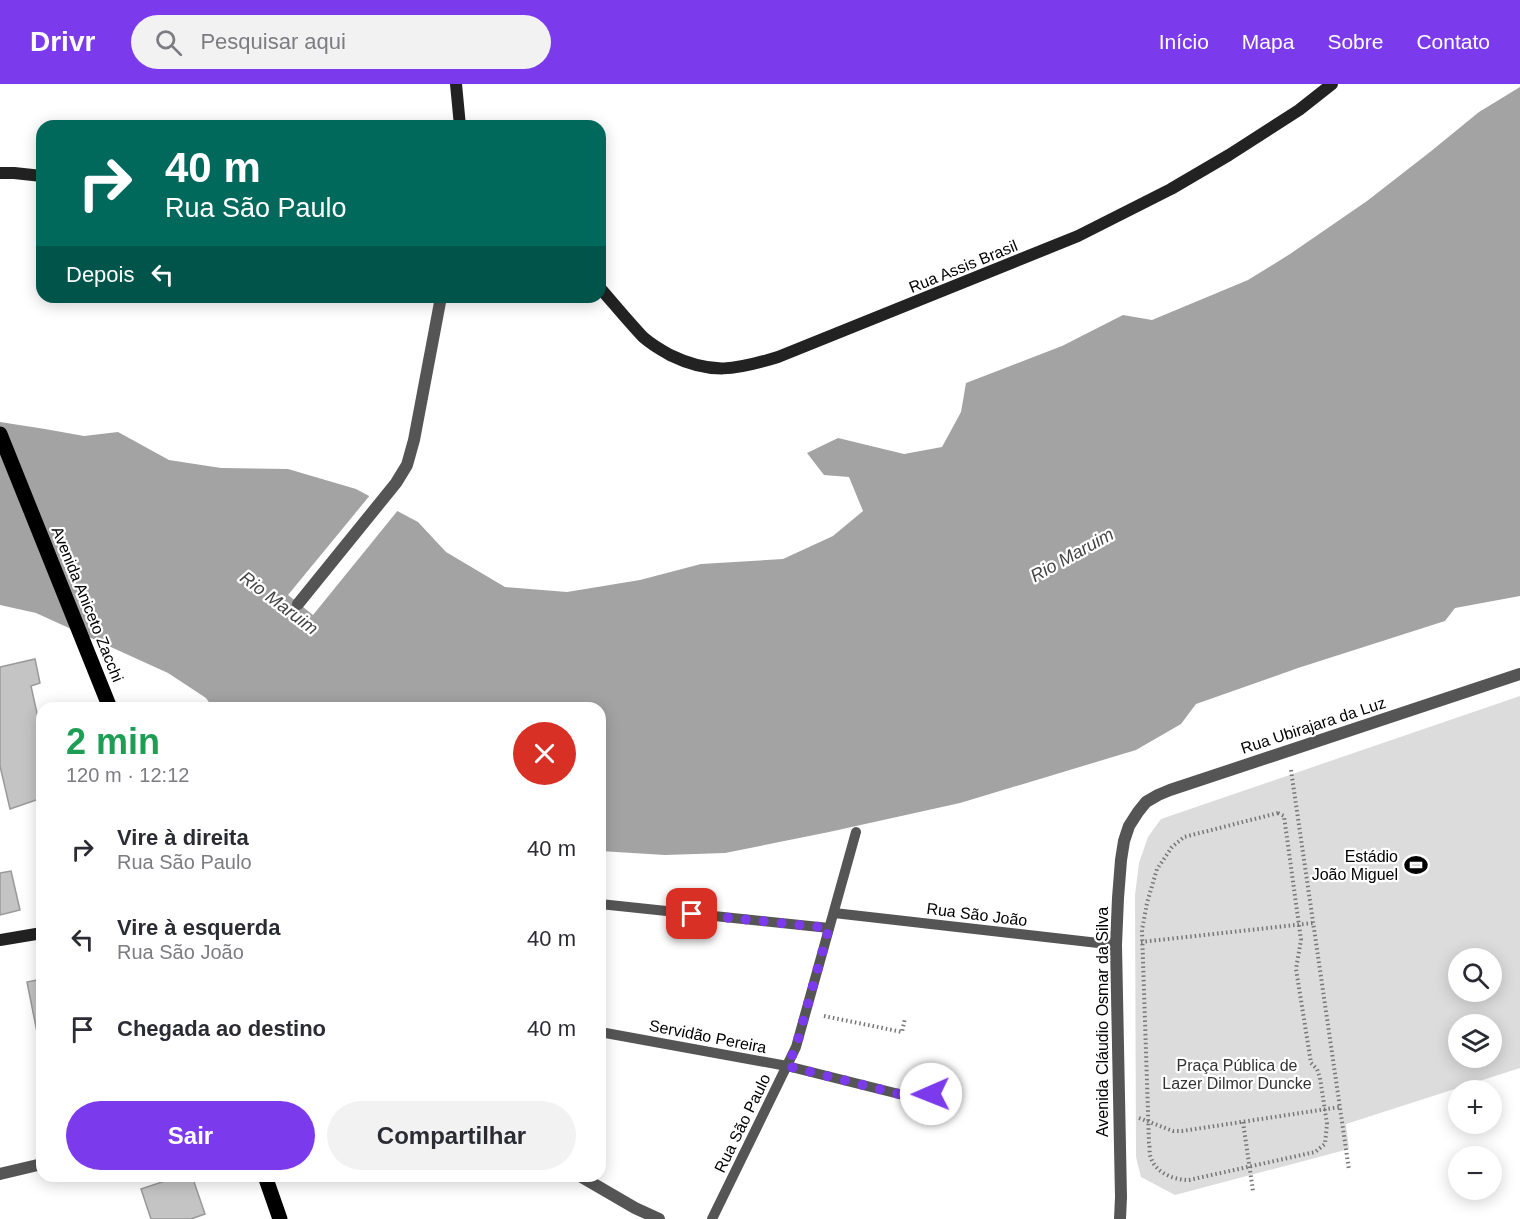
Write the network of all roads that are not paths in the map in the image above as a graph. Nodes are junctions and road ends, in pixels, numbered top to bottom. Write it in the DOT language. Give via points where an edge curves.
graph roads {
  1 [pos="456,84"];
  2 [pos="1332,84"];
  3 [pos="459,120"];
  4 [pos="0,173"];
  5 [pos="36,175"];
  6 [pos="606,295"];
  7 [pos="440,303"];
  8 [pos="0,434"];
  9 [pos="298,604"];
  10 [pos="1520,674"];
  11 [pos="108,702"];
  12 [pos="1129,826"];
  13 [pos="856,832"];
  14 [pos="606,905"];
  15 [pos="834,913"];
  16 [pos="829,928"];
  17 [pos="36,934"];
  18 [pos="0,940"];
  19 [pos="1116,945"];
  20 [pos="606,1033"];
  21 [pos="787,1066"];
  22 [pos="951,1087"];
  23 [pos="36,1165"];
  24 [pos="0,1174"];
  25 [pos="267,1182"];
  26 [pos="590,1182"];
  27 [pos="280,1219"];
  28 [pos="659,1219"];
  29 [pos="712,1219"];
  30 [pos="1120,1219"];
  1 -- 3 [label="street"];
  2 -- 6 [label="street, Rua Assis Brasil" via="1229,155 1078,236 747,367 700,367 663,351 644,338"];
  4 -- 5 [label="street"];
  7 -- 9 [label="street" via="407,465"];
  8 -- 11 [label="main road, Avenida Aniceto Zacchi"];
  10 -- 12 [label="street, Rua Ubirajara da Luz" via="1158,795 1146,802"];
  12 -- 19 [label="street, Avenida Cláudio Osmar da Silva" via="1121,860"];
  13 -- 15 [label="lane, Rua São Paulo"];
  14 -- 16 [label="lane"];
  15 -- 16 [label="lane, Rua São Paulo"];
  15 -- 19 [label="lane, Rua São João"];
  16 -- 21 [label="lane, Rua São Paulo" via="796,1047"];
  17 -- 18 [label="street"];
  19 -- 30 [label="street, Avenida Cláudio Osmar da Silva"];
  20 -- 21 [label="lane, Servidão Pereira"];
  21 -- 22 [label="lane, Servidão Pereira" via="911,1097"];
  21 -- 29 [label="lane, Rua São Paulo"];
  23 -- 24 [label="street"];
  25 -- 27 [label="main road"];
  26 -- 28 [label="street"];
}
